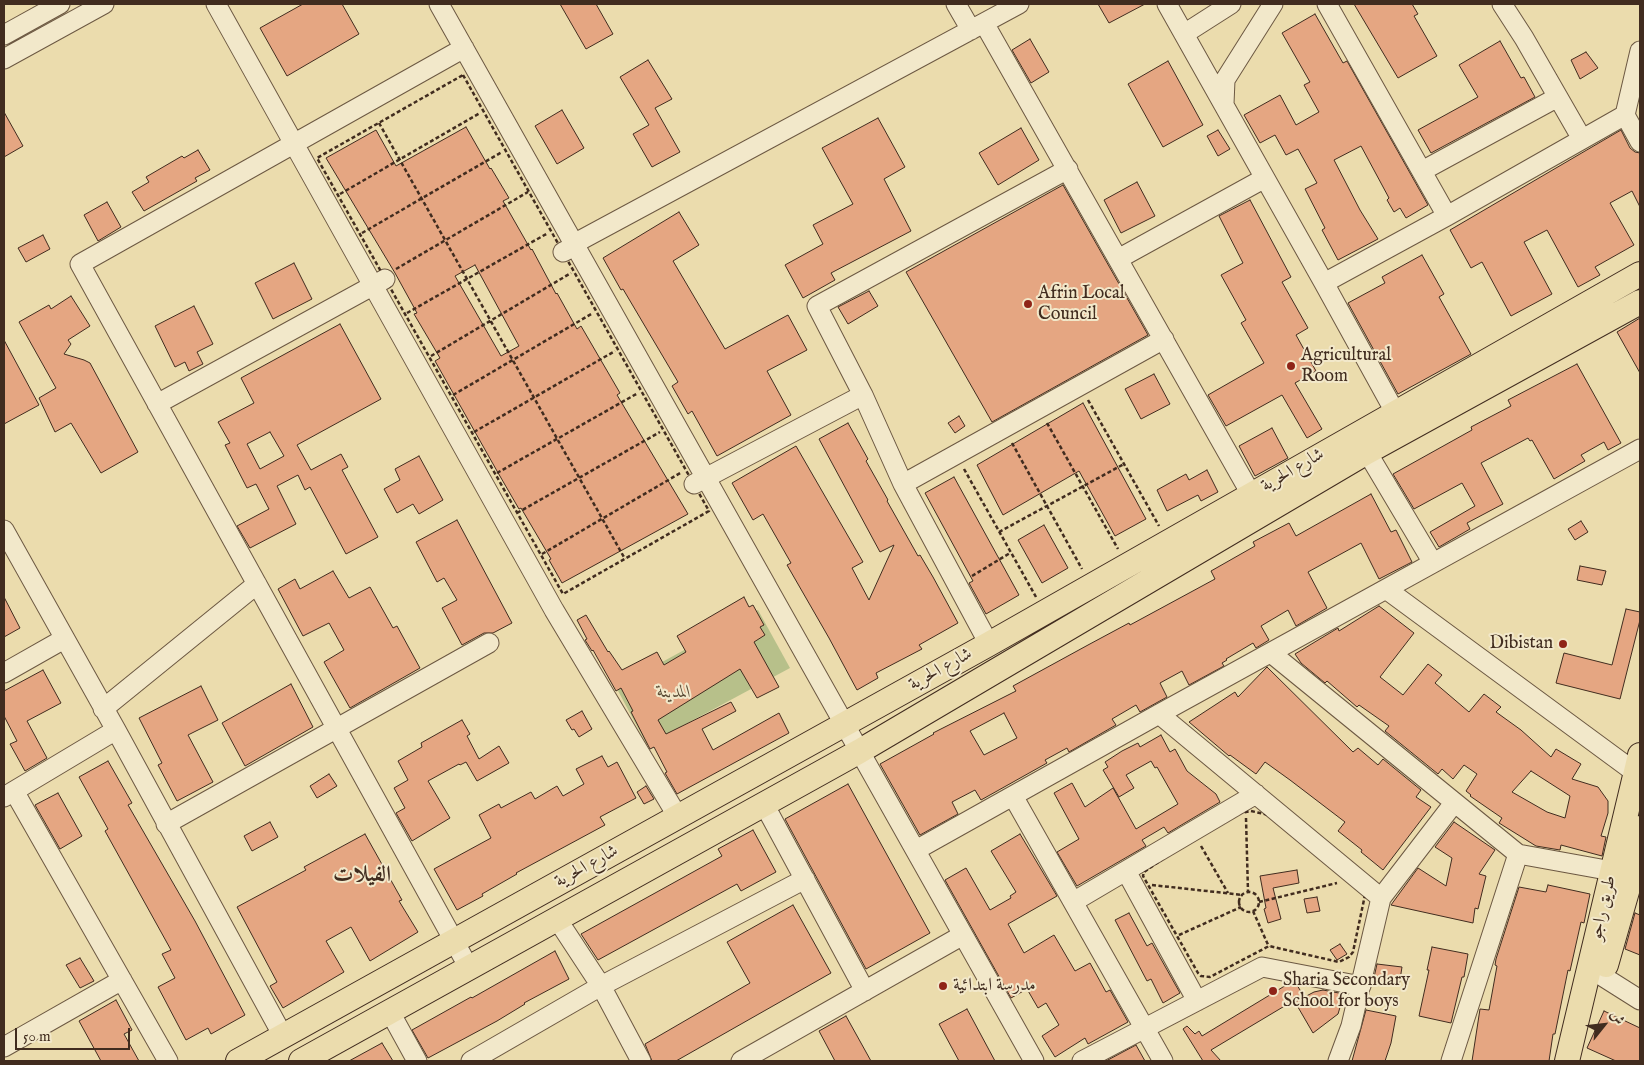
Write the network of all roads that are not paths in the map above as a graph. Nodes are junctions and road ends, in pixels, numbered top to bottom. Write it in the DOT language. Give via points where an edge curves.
graph roads {
  1 [pos="60,4"];
  2 [pos="104,4"];
  3 [pos="216,4"];
  4 [pos="439,4"];
  5 [pos="956,4"];
  6 [pos="1019,4"];
  7 [pos="1167,4"];
  8 [pos="1231,4"];
  9 [pos="1273,4"];
  10 [pos="1327,4"];
  11 [pos="1510,6"];
  12 [pos="978,27"];
  13 [pos="1184,34"];
  14 [pos="4,35"];
  15 [pos="464,48"];
  16 [pos="1640,50"];
  17 [pos="4,59"];
  18 [pos="1558,97"];
  19 [pos="1224,105"];
  20 [pos="1625,115"];
  21 [pos="1582,139"];
  22 [pos="1640,142"];
  23 [pos="294,144"];
  24 [pos="1068,168"];
  25 [pos="1422,171"];
  26 [pos="1265,178"];
  27 [pos="1447,216"];
  28 [pos="569,249"];
  29 [pos="1118,259"];
  30 [pos="1640,274"];
  31 [pos="383,279"];
  32 [pos="1324,283"];
  33 [pos="1640,302"];
  34 [pos="1164,339"];
  35 [pos="1483,375"];
  36 [pos="862,395"];
  37 [pos="157,404"];
  38 [pos="1395,412"];
  39 [pos="1640,449"];
  40 [pos="1367,452"];
  41 [pos="1313,472"];
  42 [pos="695,477"];
  43 [pos="903,484"];
  44 [pos="1251,494"];
  45 [pos="4,530"];
  46 [pos="1433,563"];
  47 [pos="257,584"];
  48 [pos="1386,589"];
  49 [pos="64,639"];
  50 [pos="489,643"];
  51 [pos="989,644"];
  52 [pos="1271,653"];
  53 [pos="4,673"];
  54 [pos="103,709"];
  55 [pos="1159,714"];
  56 [pos="845,723"];
  57 [pos="337,729"];
  58 [pos="116,730"];
  59 [pos="860,751"];
  60 [pos="1638,764"];
  61 [pos="9,794"];
  62 [pos="1256,794"];
  63 [pos="1013,796"];
  64 [pos="1454,802"];
  65 [pos="764,804"];
  66 [pos="678,817"];
  67 [pos="166,824"];
  68 [pos="1640,826"];
  69 [pos="916,850"];
  70 [pos="1518,854"];
  71 [pos="1126,871"];
  72 [pos="1612,871"];
  73 [pos="805,879"];
  74 [pos="1634,891"];
  75 [pos="1381,898"];
  76 [pos="1073,902"];
  77 [pos="557,919"];
  78 [pos="963,935"];
  79 [pos="454,940"];
  80 [pos="469,968"];
  81 [pos="1602,976"];
  82 [pos="122,980"];
  83 [pos="601,986"];
  84 [pos="1361,986"];
  85 [pos="866,991"];
  86 [pos="1640,1000"];
  87 [pos="1197,1001"];
  88 [pos="390,1012"];
  89 [pos="1145,1028"];
  90 [pos="283,1036"];
  91 [pos="4,1047"];
  92 [pos="168,1061"];
  93 [pos="238,1061"];
  94 [pos="301,1061"];
  95 [pos="417,1061"];
  96 [pos="472,1061"];
  97 [pos="641,1061"];
  98 [pos="741,1061"];
  99 [pos="1034,1061"];
  100 [pos="1082,1061"];
  101 [pos="1163,1061"];
  102 [pos="1338,1061"];
  103 [pos="1451,1061"];
  104 [pos="1567,1061"];
  105 [pos="1580,1061"];
  1 -- 14 [label="street"];
  2 -- 17 [label="street"];
  3 -- 23 [label="street"];
  4 -- 15 [label="street"];
  5 -- 12 [label="street"];
  6 -- 12 [label="street"];
  7 -- 13 [label="street"];
  8 -- 13 [label="street"];
  9 -- 19 [label="street" via="1224,80"];
  10 -- 25 [label="street"];
  11 -- 18 [label="street"];
  12 -- 24 [label="street"];
  12 -- 28 [label="street"];
  13 -- 19 [label="street"];
  15 -- 23 [label="street"];
  15 -- 28 [label="street"];
  16 -- 20 [label="street"];
  18 -- 21 [label="street"];
  18 -- 25 [label="street"];
  19 -- 26 [label="street"];
  20 -- 21 [label="street"];
  20 -- 22 [label="street"];
  21 -- 27 [label="street"];
  23 -- 31 [label="street"];
  23 -- 37 [label="street" via="80,264"];
  24 -- 29 [label="street"];
  24 -- 36 [label="street" via="818,306"];
  25 -- 27 [label="street"];
  26 -- 29 [label="street"];
  26 -- 32 [label="street"];
  27 -- 32 [label="street"];
  28 -- 42 [label="street"];
  29 -- 34 [label="street"];
  30 -- 35 [label="main road, شارع الحرية"];
  31 -- 37 [label="street"];
  31 -- 66 [label="street" via="554,610"];
  32 -- 38 [label="street"];
  33 -- 35 [label="main road, شارع الحرية"];
  34 -- 43 [label="street"];
  34 -- 44 [label="street"];
  35 -- 38 [label="main road, شارع الحرية"];
  35 -- 40 [label="main road, شارع الحرية"];
  36 -- 42 [label="street"];
  36 -- 43 [label="street"];
  37 -- 47 [label="street"];
  38 -- 41 [label="main road, شارع الحرية"];
  39 -- 46 [label="street"];
  40 -- 41 [label="main road, شارع الحرية"];
  40 -- 46 [label="street"];
  41 -- 44 [label="main road, شارع الحرية"];
  41 -- 59 [label="main road, شارع الحرية"];
  42 -- 56 [label="street"];
  43 -- 51 [label="street"];
  44 -- 51 [label="main road, شارع الحرية"];
  45 -- 49 [label="street"];
  46 -- 48 [label="street"];
  47 -- 54 [label="street"];
  47 -- 57 [label="street"];
  48 -- 52 [label="street"];
  48 -- 60 [label="street"];
  49 -- 53 [label="street"];
  49 -- 54 [label="street"];
  50 -- 57 [label="street"];
  51 -- 56 [label="main road, شارع الحرية"];
  52 -- 55 [label="street"];
  52 -- 64 [label="street"];
  54 -- 58 [label="street"];
  55 -- 62 [label="street"];
  55 -- 63 [label="street"];
  56 -- 59 [label="street"];
  56 -- 66 [label="main road, شارع الحرية"];
  57 -- 67 [label="street"];
  57 -- 79 [label="street"];
  58 -- 61 [label="street"];
  58 -- 67 [label="street"];
  59 -- 65 [label="main road, شارع الحرية"];
  59 -- 69 [label="street"];
  60 -- 72 [label="main road, طريق راجو"];
  61 -- 82 [label="street"];
  62 -- 71 [label="street"];
  62 -- 75 [label="street"];
  63 -- 69 [label="street"];
  63 -- 76 [label="street"];
  64 -- 70 [label="street"];
  64 -- 75 [label="street"];
  65 -- 73 [label="street"];
  65 -- 77 [label="main road, شارع الحرية"];
  66 -- 79 [label="main road, شارع الحرية"];
  67 -- 90 [label="street"];
  68 -- 74 [label="main road, طريق راجو" via="1632,857"];
  69 -- 78 [label="street"];
  70 -- 72 [label="street"];
  70 -- 103 [label="street"];
  71 -- 76 [label="street"];
  71 -- 87 [label="street"];
  72 -- 104 [label="main road, طريق راجو"];
  73 -- 83 [label="street"];
  73 -- 85 [label="street"];
  74 -- 81 [label="main road, طريق راجو"];
  75 -- 84 [label="street"];
  76 -- 89 [label="street"];
  77 -- 80 [label="main road, شارع الحرية"];
  77 -- 83 [label="street"];
  78 -- 85 [label="street"];
  78 -- 99 [label="street"];
  79 -- 80 [label="street"];
  79 -- 90 [label="main road, شارع الحرية"];
  80 -- 88 [label="main road, شارع الحرية"];
  81 -- 86 [label="street"];
  81 -- 105 [label="main road, طريق راجو"];
  82 -- 91 [label="street"];
  82 -- 92 [label="street"];
  83 -- 96 [label="street"];
  83 -- 97 [label="street"];
  84 -- 87 [label="street" via="1262,966"];
  84 -- 102 [label="street"];
  85 -- 98 [label="street"];
  87 -- 89 [label="street"];
  88 -- 94 [label="main road, شارع الحرية"];
  88 -- 95 [label="street"];
  89 -- 100 [label="street"];
  89 -- 101 [label="street"];
  90 -- 93 [label="main road, شارع الحرية"];
}
